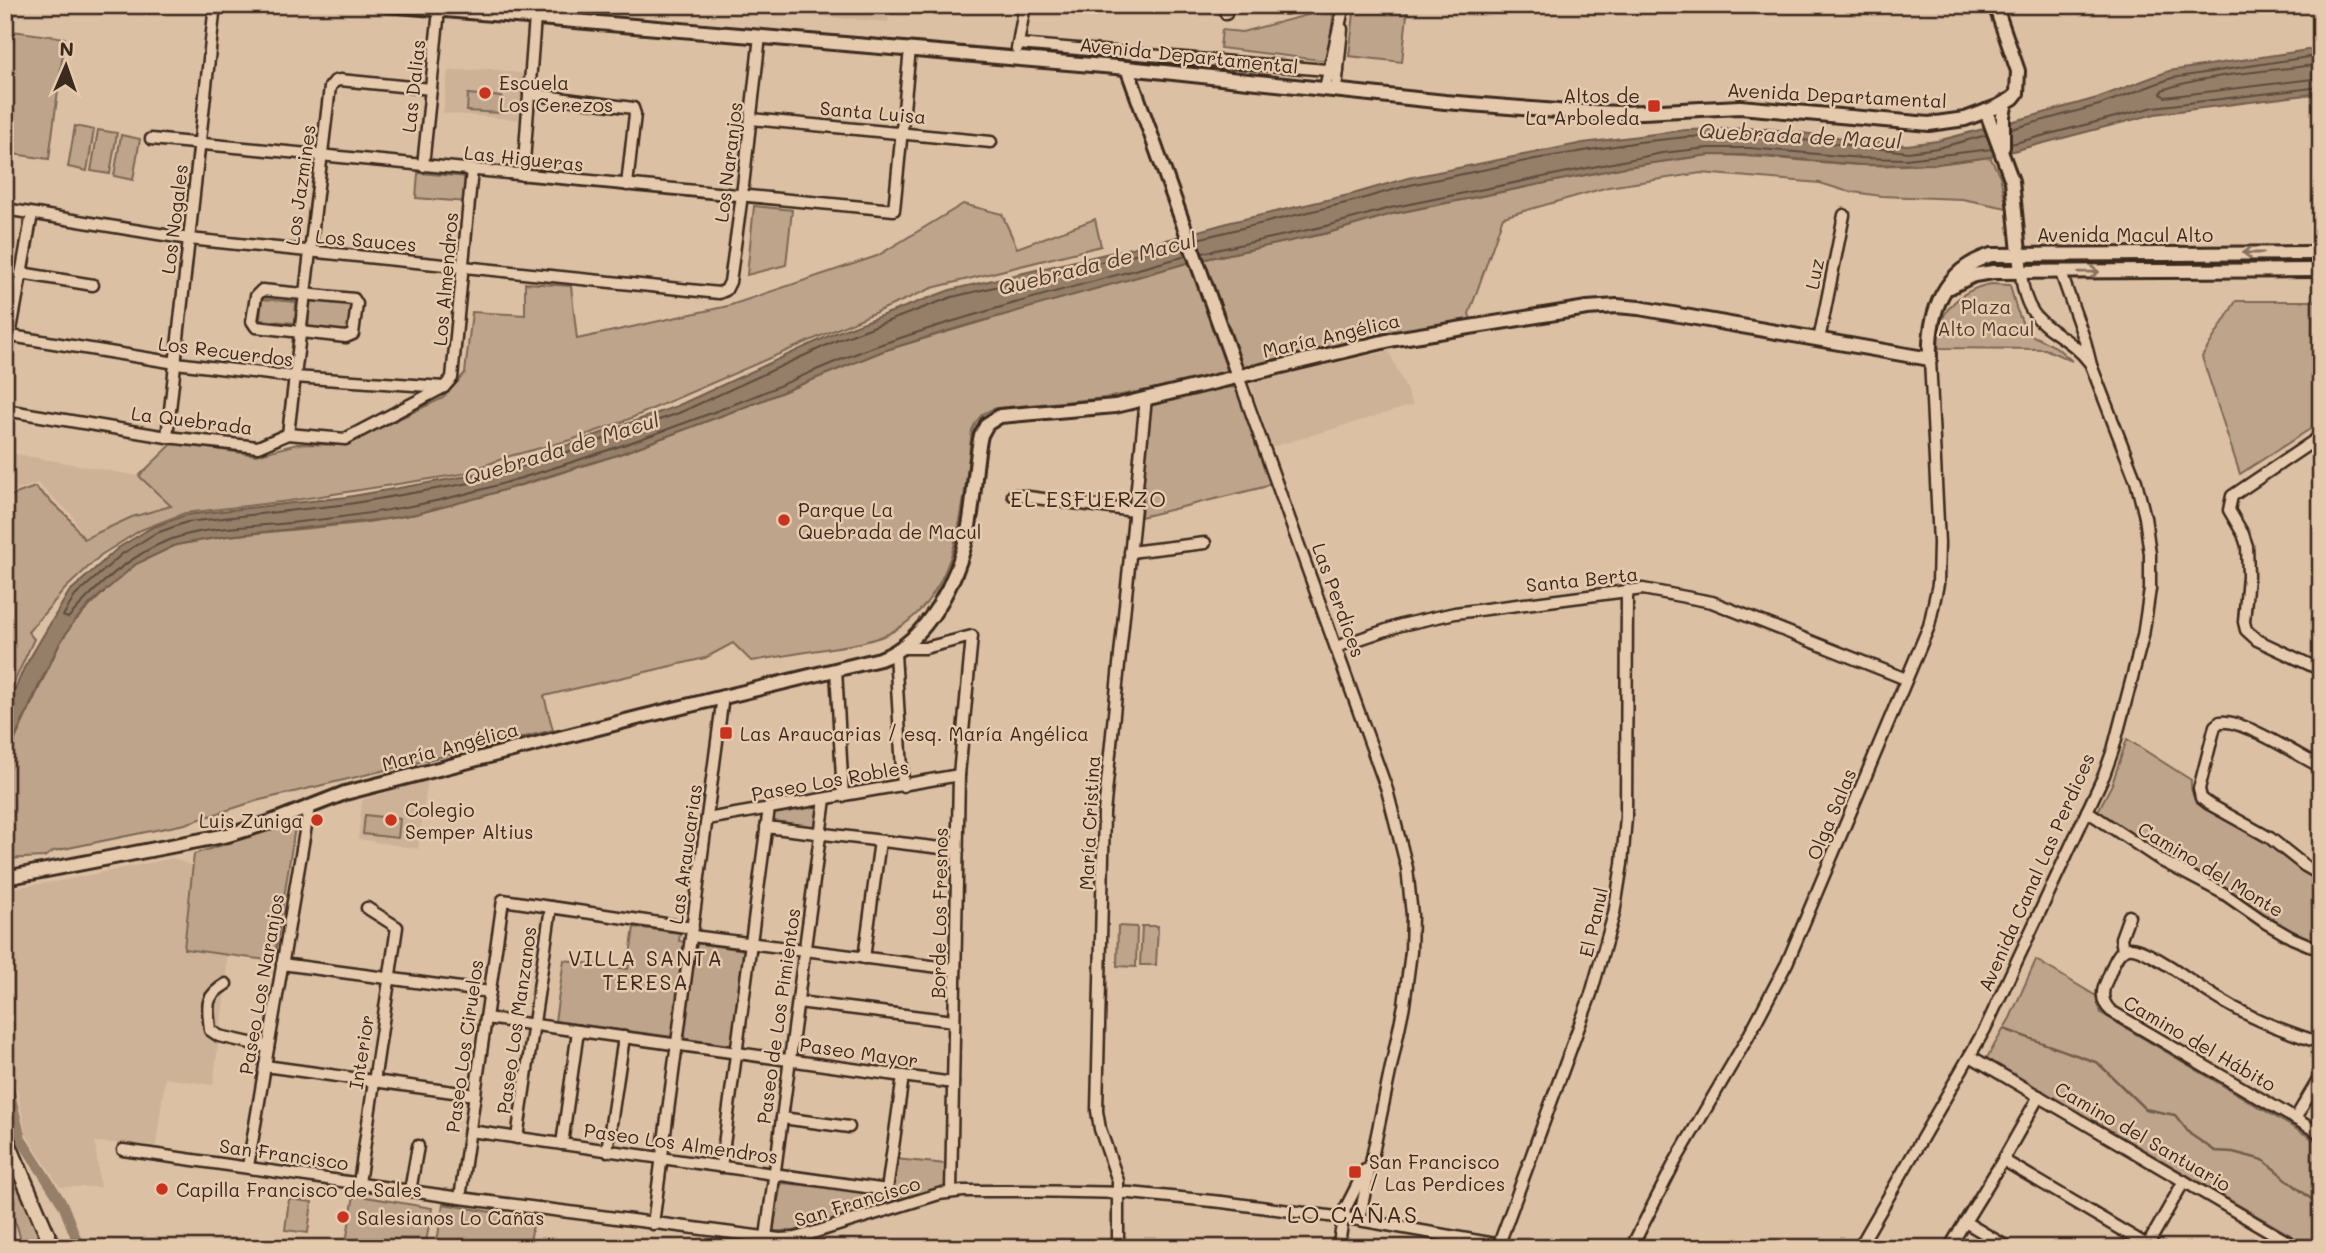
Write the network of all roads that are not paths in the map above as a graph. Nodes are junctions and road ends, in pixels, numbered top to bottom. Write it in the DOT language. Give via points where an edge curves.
graph roads {
  1 [pos="215,5"];
  2 [pos="387,5"];
  3 [pos="1026,5"];
  4 [pos="1344,5"];
  5 [pos="1996,5"];
  6 [pos="439,10"];
  7 [pos="535,17"];
  8 [pos="760,36"];
  9 [pos="1018,44"];
  10 [pos="911,49"];
  11 [pos="1015,58"];
  12 [pos="1127,68"];
  13 [pos="1333,71"];
  14 [pos="431,89"];
  15 [pos="1330,89"];
  16 [pos="529,94"];
  17 [pos="2006,102"];
  18 [pos="1986,111"];
  19 [pos="751,119"];
  20 [pos="1997,123"];
  21 [pos="902,132"];
  22 [pos="151,139"];
  23 [pos="991,142"];
  24 [pos="201,145"];
  25 [pos="321,156"];
  26 [pos="423,166"];
  27 [pos="472,170"];
  28 [pos="523,175"];
  29 [pos="628,185"];
  30 [pos="743,195"];
  31 [pos="5,209"];
  32 [pos="32,214"];
  33 [pos="1844,215"];
  34 [pos="190,239"];
  35 [pos="308,252"];
  36 [pos="2321,253"];
  37 [pos="2019,254"];
  38 [pos="463,267"];
  39 [pos="2321,270"];
  40 [pos="22,273"];
  41 [pos="2021,273"];
  42 [pos="2061,273"];
  43 [pos="93,285"];
  44 [pos="726,290"];
  45 [pos="1945,292"];
  46 [pos="304,294"];
  47 [pos="300,332"];
  48 [pos="8,335"];
  49 [pos="1819,340"];
  50 [pos="1930,359"];
  51 [pos="5,363"];
  52 [pos="176,363"];
  53 [pos="2091,365"];
  54 [pos="1238,376"];
  55 [pos="294,377"];
  56 [pos="444,387"];
  57 [pos="1146,398"];
  58 [pos="5,411"];
  59 [pos="288,434"];
  60 [pos="167,436"];
  61 [pos="2321,436"];
  62 [pos="1013,495"];
  63 [pos="1134,511"];
  64 [pos="1205,543"];
  65 [pos="1130,552"];
  66 [pos="1627,590"];
  67 [pos="972,636"];
  68 [pos="1335,647"];
  69 [pos="899,650"];
  70 [pos="836,669"];
  71 [pos="2321,670"];
  72 [pos="1906,679"];
  73 [pos="723,696"];
  74 [pos="2321,767"];
  75 [pos="960,775"];
  76 [pos="903,786"];
  77 [pos="843,796"];
  78 [pos="825,799"];
  79 [pos="309,808"];
  80 [pos="769,808"];
  81 [pos="2087,811"];
  82 [pos="707,818"];
  83 [pos="766,827"];
  84 [pos="821,834"];
  85 [pos="880,841"];
  86 [pos="958,850"];
  87 [pos="2321,875"];
  88 [pos="5,878"];
  89 [pos="551,907"];
  90 [pos="367,908"];
  91 [pos="2129,916"];
  92 [pos="692,932"];
  93 [pos="751,943"];
  94 [pos="805,950"];
  95 [pos="2123,950"];
  96 [pos="2321,950"];
  97 [pos="864,958"];
  98 [pos="282,964"];
  99 [pos="955,969"];
  100 [pos="389,978"];
  101 [pos="226,984"];
  102 [pos="490,992"];
  103 [pos="798,1002"];
  104 [pos="486,1018"];
  105 [pos="954,1021"];
  106 [pos="533,1025"];
  107 [pos="578,1031"];
  108 [pos="624,1037"];
  109 [pos="2321,1043"];
  110 [pos="677,1044"];
  111 [pos="268,1047"];
  112 [pos="737,1053"];
  113 [pos="1970,1056"];
  114 [pos="790,1060"];
  115 [pos="265,1066"];
  116 [pos="2321,1075"];
  117 [pos="903,1076"];
  118 [pos="374,1081"];
  119 [pos="953,1083"];
  120 [pos="475,1095"];
  121 [pos="2039,1096"];
  122 [pos="782,1118"];
  123 [pos="2295,1119"];
  124 [pos="849,1127"];
  125 [pos="470,1131"];
  126 [pos="2321,1134"];
  127 [pos="5,1136"];
  128 [pos="517,1138"];
  129 [pos="562,1144"];
  130 [pos="418,1146"];
  131 [pos="123,1150"];
  132 [pos="607,1151"];
  133 [pos="662,1158"];
  134 [pos="1371,1160"];
  135 [pos="2003,1160"];
  136 [pos="248,1166"];
  137 [pos="722,1167"];
  138 [pos="775,1174"];
  139 [pos="2185,1181"];
  140 [pos="359,1183"];
  141 [pos="410,1191"];
  142 [pos="951,1192"];
  143 [pos="1119,1193"];
  144 [pos="460,1198"];
  145 [pos="1344,1218"];
  146 [pos="1359,1220"];
  147 [pos="1965,1223"];
  148 [pos="653,1224"];
  149 [pos="766,1237"];
  150 [pos="1499,1244"];
  151 [pos="2148,1247"];
  152 [pos="52,1248"];
  153 [pos="1118,1248"];
  154 [pos="1338,1248"];
  155 [pos="1518,1248"];
  156 [pos="1631,1248"];
  157 [pos="1859,1248"];
  158 [pos="1949,1248"];
  159 [pos="2009,1248"];
  160 [pos="2298,1248"];
  1 -- 24 [label="street, Los Nogales"];
  2 -- 6 [label="street, Avenida Departamental"];
  3 -- 9 [label="street"];
  4 -- 13 [label="street"];
  5 -- 17 [label="street" via="2019,81 2017,93"];
  6 -- 7 [label="street, Avenida Departamental"];
  6 -- 14 [label="street, Las Dalias"];
  7 -- 8 [label="street, Avenida Departamental"];
  7 -- 16 [label="street"];
  8 -- 10 [label="street, Avenida Departamental"];
  8 -- 19 [label="street, Los Naranjos"];
  9 -- 11 [label="street"];
  9 -- 13 [label="street, Avenida Departamental"];
  10 -- 11 [label="street, Avenida Departamental"];
  10 -- 21 [label="street"];
  11 -- 12 [label="street, Avenida Departamental"];
  12 -- 15 [label="street, Avenida Departamental"];
  12 -- 54 [label="street, Las Perdices"];
  13 -- 15 [label="street"];
  14 -- 25 [label="street, Los Jazmines" via="335,81 330,87"];
  14 -- 26 [label="street, Las Dalias"];
  15 -- 18 [label="street, Avenida Departamental" via="1581,113 1740,107 1929,124"];
  16 -- 28 [label="street"];
  16 -- 29 [label="street" via="634,110"];
  17 -- 18 [label="street, Avenida Departamental"];
  17 -- 20 [label="street"];
  18 -- 20 [label="street, Avenida Canal Las Perdices"];
  19 -- 21 [label="street, Santa Luisa"];
  19 -- 30 [label="street, Los Naranjos"];
  20 -- 37 [label="street, Avenida Canal Las Perdices" via="2014,196"];
  21 -- 23 [label="street, Santa Luisa"];
  21 -- 30 [label="street, Las Higueras" via="894,210"];
  22 -- 24 [label="street, Las Higueras"];
  24 -- 25 [label="street, Las Higueras"];
  24 -- 34 [label="street, Los Nogales"];
  25 -- 26 [label="street, Las Higueras"];
  25 -- 35 [label="street, Los Jazmines"];
  26 -- 27 [label="street, Las Higueras"];
  27 -- 28 [label="street, Las Higueras"];
  27 -- 38 [label="street, Los Almendros"];
  28 -- 29 [label="street, Las Higueras"];
  29 -- 30 [label="street, Las Higueras"];
  30 -- 44 [label="street, Los Naranjos"];
  31 -- 32 [label="street, Los Sauces"];
  32 -- 34 [label="street, Los Sauces"];
  32 -- 40 [label="street"];
  33 -- 49 [label="street, Luz"];
  34 -- 35 [label="street, Los Sauces"];
  34 -- 52 [label="street, Los Nogales"];
  35 -- 38 [label="street, Los Sauces"];
  35 -- 46 [label="street, Los Jazmines"];
  36 -- 37 [label="street, Avenida Macul Alto, one-way"];
  37 -- 41 [label="street, Avenida Canal Las Perdices"];
  37 -- 45 [label="street, Avenida Macul Alto" via="1976,261 1957,273"];
  38 -- 44 [label="street, Los Sauces" via="715,293"];
  38 -- 56 [label="street, Los Almendros" via="454,372"];
  42 -- 39 [label="street, Avenida Macul Alto, one-way"];
  40 -- 43 [label="street"];
  40 -- 48 [label="street"];
  41 -- 42 [label="street, Avenida Macul Alto"];
  41 -- 45 [label="street, Avenida Macul Alto" via="1974,275"];
  41 -- 53 [label="street, Avenida Canal Las Perdices" via="2034,316"];
  42 -- 53 [label="street, Avenida Canal Las Perdices"];
  45 -- 50 [label="street, Avenida Macul Alto" via="1933,319"];
  46 -- 47 [label="street, Los Jazmines"];
  46 -- 47 [label="street" via="258,291 252,321 258,328"];
  46 -- 47 [label="street" via="354,299 357,304 351,335"];
  47 -- 55 [label="street, Los Jazmines"];
  48 -- 51 [label="street"];
  48 -- 52 [label="street, Los Recuerdos"];
  49 -- 50 [label="street, María Angélica"];
  49 -- 54 [label="street, María Angélica" via="1639,308 1602,306 1395,340"];
  50 -- 72 [label="street, Olga Salas" via="1938,584 1929,625"];
  52 -- 55 [label="street, Los Recuerdos"];
  52 -- 60 [label="street, Los Nogales"];
  53 -- 81 [label="street, Avenida Canal Las Perdices" via="2141,499 2151,572 2147,620 2128,695 2113,750"];
  54 -- 57 [label="street, María Angélica"];
  54 -- 68 [label="street, Las Perdices"];
  55 -- 56 [label="street, Los Recuerdos"];
  55 -- 59 [label="street, Los Jazmines"];
  56 -- 59 [label="street, La Quebrada" via="345,439"];
  57 -- 63 [label="street, María Cristina"];
  57 -- 69 [label="street, María Angélica" via="1086,410 1005,415 987,424 980,440 968,530 957,566 930,616"];
  58 -- 60 [label="street, La Quebrada"];
  59 -- 60 [label="street, La Quebrada" via="258,447"];
  61 -- 71 [label="street" via="2232,496 2229,510 2247,546 2246,630 2257,640"];
  62 -- 63 [label="street"];
  63 -- 65 [label="street, María Cristina"];
  64 -- 65 [label="street"];
  65 -- 143 [label="street, María Cristina" via="1104,813 1097,1103"];
  66 -- 68 [label="street, Santa Berta" via="1455,613"];
  66 -- 72 [label="street, Santa Berta" via="1653,590 1712,602"];
  66 -- 150 [label="street, El Panul" via="1626,817 1614,914 1591,994"];
  67 -- 69 [label="street, María Angélica"];
  67 -- 75 [label="street, Borde Los Fresnos"];
  68 -- 134 [label="street, Las Perdices" via="1394,810 1411,900 1407,989"];
  69 -- 70 [label="street, María Angélica"];
  69 -- 76 [label="street"];
  70 -- 73 [label="street, María Angélica"];
  70 -- 77 [label="street"];
  72 -- 156 [label="street, Olga Salas" via="1787,963"];
  73 -- 79 [label="street, María Angélica" via="345,793"];
  73 -- 82 [label="street, Las Araucarias"];
  74 -- 87 [label="street" via="2225,720 2215,726 2199,789 2208,804 2270,838"];
  75 -- 76 [label="street, Paseo Los Robles"];
  75 -- 86 [label="street, Borde Los Fresnos"];
  76 -- 77 [label="street, Paseo Los Robles"];
  77 -- 78 [label="street, Paseo Los Robles"];
  78 -- 80 [label="street, Paseo Los Robles"];
  78 -- 84 [label="street, Paseo de Los Pimientos"];
  79 -- 88 [label="street, María Angélica" via="228,835"];
  79 -- 98 [label="street, Paseo Los Naranjos"];
  80 -- 82 [label="street, Paseo Los Robles"];
  80 -- 83 [label="street"];
  81 -- 96 [label="street, Camino del Monte" via="2180,872 2223,893 2292,938"];
  81 -- 113 [label="street, Avenida Canal Las Perdices" via="2007,987"];
  82 -- 92 [label="street, Las Araucarias"];
  83 -- 84 [label="street"];
  83 -- 93 [label="street"];
  84 -- 85 [label="street"];
  84 -- 94 [label="street, Paseo de Los Pimientos"];
  85 -- 86 [label="street"];
  85 -- 97 [label="street"];
  86 -- 99 [label="street, Borde Los Fresnos"];
  89 -- 92 [label="street"];
  89 -- 102 [label="street, Paseo Los Ciruelos" via="503,900"];
  89 -- 106 [label="street, Paseo Los Manzanos"];
  90 -- 100 [label="street, Interior" via="397,927"];
  91 -- 95 [label="street, Camino del Hábito" via="2121,938"];
  92 -- 93 [label="street"];
  92 -- 110 [label="street, Las Araucarias"];
  93 -- 94 [label="street"];
  93 -- 112 [label="street"];
  94 -- 97 [label="street"];
  94 -- 103 [label="street, Paseo de Los Pimientos"];
  95 -- 109 [label="street" via="2135,948 2175,969 2260,1022"];
  95 -- 123 [label="street, Camino del Hábito" via="2103,990 2107,1008"];
  97 -- 99 [label="street"];
  98 -- 100 [label="street"];
  98 -- 111 [label="street, Paseo Los Naranjos"];
  99 -- 105 [label="street, Borde Los Fresnos"];
  100 -- 102 [label="street"];
  100 -- 118 [label="street, Interior"];
  101 -- 111 [label="street" via="212,993 208,1004 211,1030"];
  102 -- 104 [label="street, Paseo Los Ciruelos"];
  103 -- 105 [label="street"];
  103 -- 114 [label="street, Paseo de Los Pimientos"];
  104 -- 106 [label="street, Paseo Mayor"];
  104 -- 120 [label="street, Paseo Los Ciruelos"];
  105 -- 119 [label="street, Borde Los Fresnos"];
  106 -- 107 [label="street, Paseo Mayor"];
  106 -- 128 [label="street, Paseo Los Manzanos"];
  107 -- 108 [label="street, Paseo Mayor"];
  107 -- 129 [label="street"];
  108 -- 110 [label="street, Paseo Mayor"];
  108 -- 132 [label="street"];
  110 -- 112 [label="street, Paseo Mayor"];
  110 -- 133 [label="street, Las Araucarias"];
  111 -- 115 [label="street, Paseo Los Naranjos"];
  112 -- 114 [label="street, Paseo Mayor"];
  112 -- 137 [label="street"];
  113 -- 121 [label="street, Camino del Santuario"];
  113 -- 157 [label="street, Avenida Canal Las Perdices"];
  114 -- 117 [label="street, Paseo Mayor"];
  114 -- 122 [label="street, Paseo de Los Pimientos"];
  115 -- 118 [label="street"];
  115 -- 136 [label="street, Paseo Los Naranjos"];
  116 -- 123 [label="street"];
  117 -- 119 [label="street, Paseo Mayor"];
  117 -- 138 [label="street, Paseo Los Almendros" via="887,1190"];
  118 -- 120 [label="street"];
  118 -- 140 [label="street, Interior"];
  119 -- 142 [label="street, Borde Los Fresnos"];
  120 -- 125 [label="street, Paseo Los Ciruelos"];
  121 -- 135 [label="street"];
  121 -- 139 [label="street, Camino del Santuario"];
  122 -- 124 [label="street"];
  122 -- 138 [label="street, Paseo de Los Pimientos"];
  123 -- 126 [label="street, Camino del Hábito"];
  125 -- 128 [label="street, Paseo Los Almendros"];
  125 -- 144 [label="street, Paseo Los Ciruelos"];
  127 -- 152 [label="main road"];
  128 -- 129 [label="street, Paseo Los Almendros"];
  129 -- 132 [label="street, Paseo Los Almendros"];
  130 -- 141 [label="street"];
  131 -- 136 [label="street, San Francisco"];
  132 -- 133 [label="street, Paseo Los Almendros"];
  133 -- 137 [label="street, Paseo Los Almendros"];
  133 -- 148 [label="street, Las Araucarias"];
  134 -- 145 [label="street, Las Perdices"];
  134 -- 146 [label="street, Las Perdices"];
  135 -- 147 [label="street"];
  135 -- 151 [label="street"];
  136 -- 140 [label="street, San Francisco"];
  137 -- 138 [label="street, Paseo Los Almendros"];
  138 -- 149 [label="street, Paseo de Los Pimientos"];
  139 -- 151 [label="street"];
  139 -- 160 [label="street, Camino del Santuario"];
  140 -- 141 [label="street, San Francisco"];
  141 -- 144 [label="street, San Francisco"];
  142 -- 143 [label="street, San Francisco"];
  142 -- 149 [label="street, San Francisco" via="796,1238"];
  143 -- 145 [label="street, San Francisco"];
  143 -- 153 [label="street, María Cristina"];
  144 -- 148 [label="street, San Francisco"];
  145 -- 146 [label="street, San Francisco"];
  145 -- 154 [label="street, Las Perdices"];
  146 -- 150 [label="street, San Francisco"];
  147 -- 158 [label="street"];
  147 -- 159 [label="street"];
  148 -- 149 [label="street, San Francisco"];
  150 -- 155 [label="street, San Francisco"];
}
